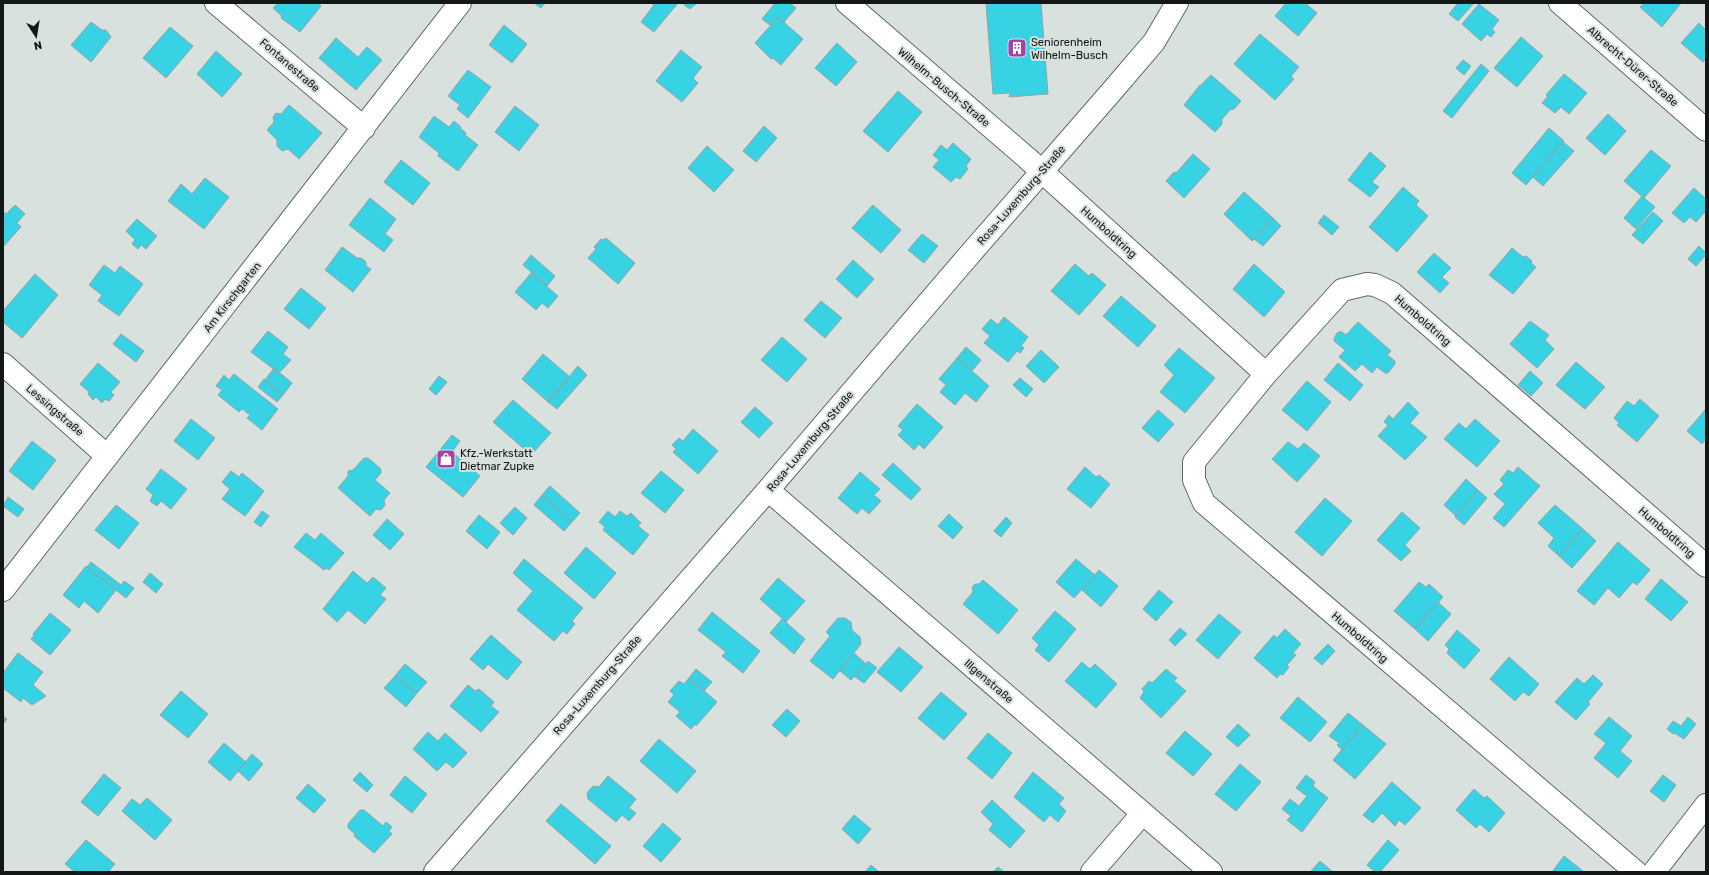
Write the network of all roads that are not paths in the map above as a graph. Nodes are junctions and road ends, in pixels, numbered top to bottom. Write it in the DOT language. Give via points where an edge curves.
graph roads {
  1 [pos="216,3"];
  2 [pos="460,3"];
  3 [pos="847,3"];
  4 [pos="1176,3"];
  5 [pos="1560,3"];
  6 [pos="364,128"];
  7 [pos="1706,130"];
  8 [pos="1041,172"];
  9 [pos="3,364"];
  10 [pos="1266,374"];
  11 [pos="107,456"];
  12 [pos="768,490"];
  13 [pos="1706,566"];
  14 [pos="3,590"];
  15 [pos="1706,805"];
  16 [pos="1142,814"];
  17 [pos="435,872"];
  18 [pos="1092,872"];
  19 [pos="1210,872"];
  20 [pos="1636,872"];
  21 [pos="1654,872"];
  1 -- 6 [label="street, Fontanestraße"];
  2 -- 6 [label="street, Am Kirschgarten"];
  3 -- 8 [label="street, Wilhelm-Busch-Straße"];
  4 -- 8 [label="street, Rosa-Luxemburg-Straße" via="1154,42"];
  5 -- 7 [label="street, Albrecht-Dürer-Straße"];
  6 -- 11 [label="street, Am Kirschgarten"];
  8 -- 10 [label="street, Humboldtring"];
  8 -- 12 [label="street, Rosa-Luxemburg-Straße"];
  9 -- 11 [label="street, Lessingstraße"];
  10 -- 13 [label="street, Humboldtring" via="1342,290 1368,284 1375,285 1392,293"];
  10 -- 20 [label="street, Humboldtring" via="1194,462 1194,480 1204,503"];
  11 -- 14 [label="street, Am Kirschgarten"];
  12 -- 16 [label="street, Illgenstraße"];
  12 -- 17 [label="street, Rosa-Luxemburg-Straße"];
  15 -- 21 [label="street"];
  16 -- 18 [label="street"];
  16 -- 19 [label="street, Illgenstraße"];
}
